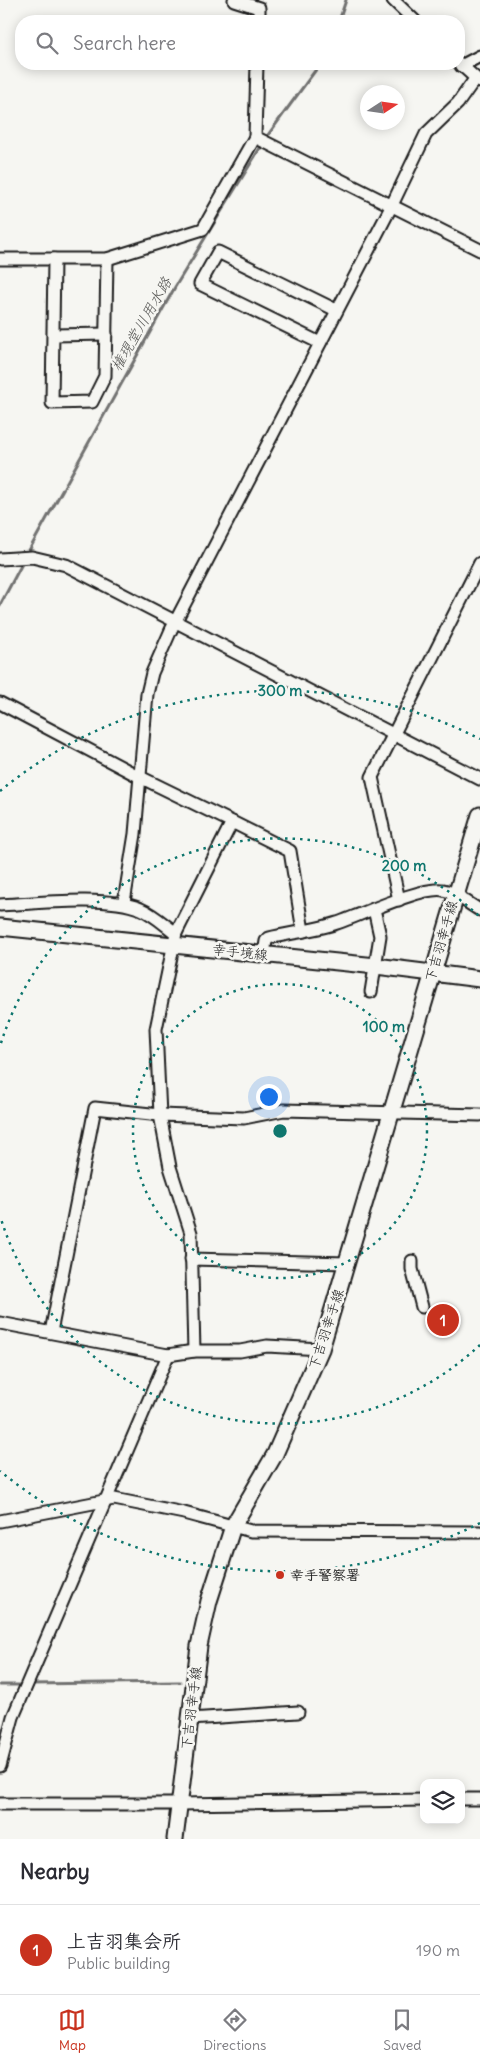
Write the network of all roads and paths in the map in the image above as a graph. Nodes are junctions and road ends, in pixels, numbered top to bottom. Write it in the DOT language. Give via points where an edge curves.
graph roads {
  1 [pos="234,0"];
  2 [pos="393,0"];
  3 [pos="259,15"];
  4 [pos="409,15"];
  5 [pos="480,56"];
  6 [pos="465,63"];
  7 [pos="465,69"];
  8 [pos="258,70"];
  9 [pos="478,80"];
  10 [pos="256,137"];
  11 [pos="391,207"];
  12 [pos="480,250"];
  13 [pos="0,259"];
  14 [pos="54,259"];
  15 [pos="106,259"];
  16 [pos="336,310"];
  17 [pos="106,334"];
  18 [pos="54,335"];
  19 [pos="320,343"];
  20 [pos="0,558"];
  21 [pos="480,563"];
  22 [pos="176,622"];
  23 [pos="0,703"];
  24 [pos="392,735"];
  25 [pos="140,777"];
  26 [pos="480,779"];
  27 [pos="480,815"];
  28 [pos="232,822"];
  29 [pos="455,895"];
  30 [pos="399,900"];
  31 [pos="124,902"];
  32 [pos="0,906"];
  33 [pos="374,909"];
  34 [pos="480,910"];
  35 [pos="0,927"];
  36 [pos="303,931"];
  37 [pos="174,939"];
  38 [pos="264,954"];
  39 [pos="376,966"];
  40 [pos="432,974"];
  41 [pos="480,979"];
  42 [pos="372,992"];
  43 [pos="392,1112"];
  44 [pos="160,1115"];
  45 [pos="480,1115"];
  46 [pos="191,1259"];
  47 [pos="412,1261"];
  48 [pos="347,1263"];
  49 [pos="422,1307"];
  50 [pos="0,1323"];
  51 [pos="51,1332"];
  52 [pos="321,1349"];
  53 [pos="194,1351"];
  54 [pos="168,1356"];
  55 [pos="108,1499"];
  56 [pos="0,1521"];
  57 [pos="233,1526"];
  58 [pos="480,1532"];
  59 [pos="298,1712"];
  60 [pos="190,1719"];
  61 [pos="0,1766"];
  62 [pos="465,1799"];
  63 [pos="480,1799"];
  64 [pos="420,1800"];
  65 [pos="0,1804"];
  66 [pos="179,1804"];
  67 [pos="176,1839"];
  1 -- 3 [label="street" via="259,8"];
  2 -- 4 [label="street"];
  5 -- 6 [label="street"];
  7 -- 9 [label="street"];
  8 -- 10 [label="street"];
  9 -- 11 [label="street" via="426,134"];
  10 -- 11 [label="street"];
  10 -- 15 [label="street" via="203,229"];
  11 -- 12 [label="street"];
  11 -- 16 [label="street"];
  13 -- 14 [label="street"];
  14 -- 15 [label="street"];
  14 -- 18 [label="street"];
  15 -- 17 [label="street"];
  16 -- 19 [label="street"];
  16 -- 19 [label="street" via="218,252 200,284"];
  17 -- 18 [label="street"];
  17 -- 18 [label="street" via="105,376 92,402 52,403"];
  19 -- 22 [label="street"];
  20 -- 22 [label="street" via="32,557 66,565"];
  21 -- 24 [label="street"];
  22 -- 24 [label="street"];
  22 -- 25 [label="street" via="152,673 147,694"];
  23 -- 25 [label="street"];
  24 -- 26 [label="street"];
  24 -- 30 [label="street" via="372,777"];
  25 -- 28 [label="street"];
  25 -- 31 [label="street"];
  27 -- 29 [label="main road, 下吉羽幸手線"];
  28 -- 36 [label="street" via="290,851"];
  28 -- 37 [label="street"];
  29 -- 30 [label="street" via="433,890"];
  29 -- 34 [label="street"];
  29 -- 40 [label="main road, 下吉羽幸手線"];
  30 -- 33 [label="street"];
  31 -- 32 [label="street"];
  31 -- 37 [label="street" via="143,910"];
  33 -- 36 [label="street"];
  33 -- 39 [label="street" via="380,936"];
  35 -- 37 [label="main road, 幸手境線"];
  36 -- 38 [label="street" via="269,938"];
  37 -- 38 [label="main road, 幸手境線"];
  37 -- 44 [label="street" via="156,1029"];
  38 -- 39 [label="main road, 幸手境線"];
  39 -- 40 [label="main road, 幸手境線"];
  39 -- 42 [label="street"];
  40 -- 41 [label="main road, 幸手境線"];
  40 -- 43 [label="main road, 下吉羽幸手線"];
  43 -- 44 [label="street" via="284,1110 244,1118"];
  43 -- 45 [label="street"];
  43 -- 48 [label="main road, 下吉羽幸手線"];
  44 -- 46 [label="street" via="170,1167 191,1233"];
  44 -- 51 [label="street" via="95,1108"];
  46 -- 48 [label="street"];
  46 -- 53 [label="street"];
  47 -- 49 [label="street"];
  48 -- 52 [label="main road, 下吉羽幸手線"];
  50 -- 51 [label="street"];
  51 -- 54 [label="street"];
  52 -- 53 [label="street" via="267,1346 240,1351"];
  52 -- 57 [label="main road, 下吉羽幸手線" via="275,1454"];
  53 -- 54 [label="street"];
  54 -- 55 [label="street"];
  55 -- 56 [label="street"];
  55 -- 57 [label="street"];
  55 -- 61 [label="street" via="14,1717"];
  57 -- 58 [label="street" via="251,1531"];
  57 -- 60 [label="main road, 下吉羽幸手線" via="209,1601 199,1646"];
  59 -- 60 [label="street"];
  60 -- 66 [label="main road, 下吉羽幸手線"];
  62 -- 63 [label="street"];
  64 -- 66 [label="street"];
  65 -- 66 [label="street"];
  66 -- 67 [label="main road, 下吉羽幸手線"];
}
